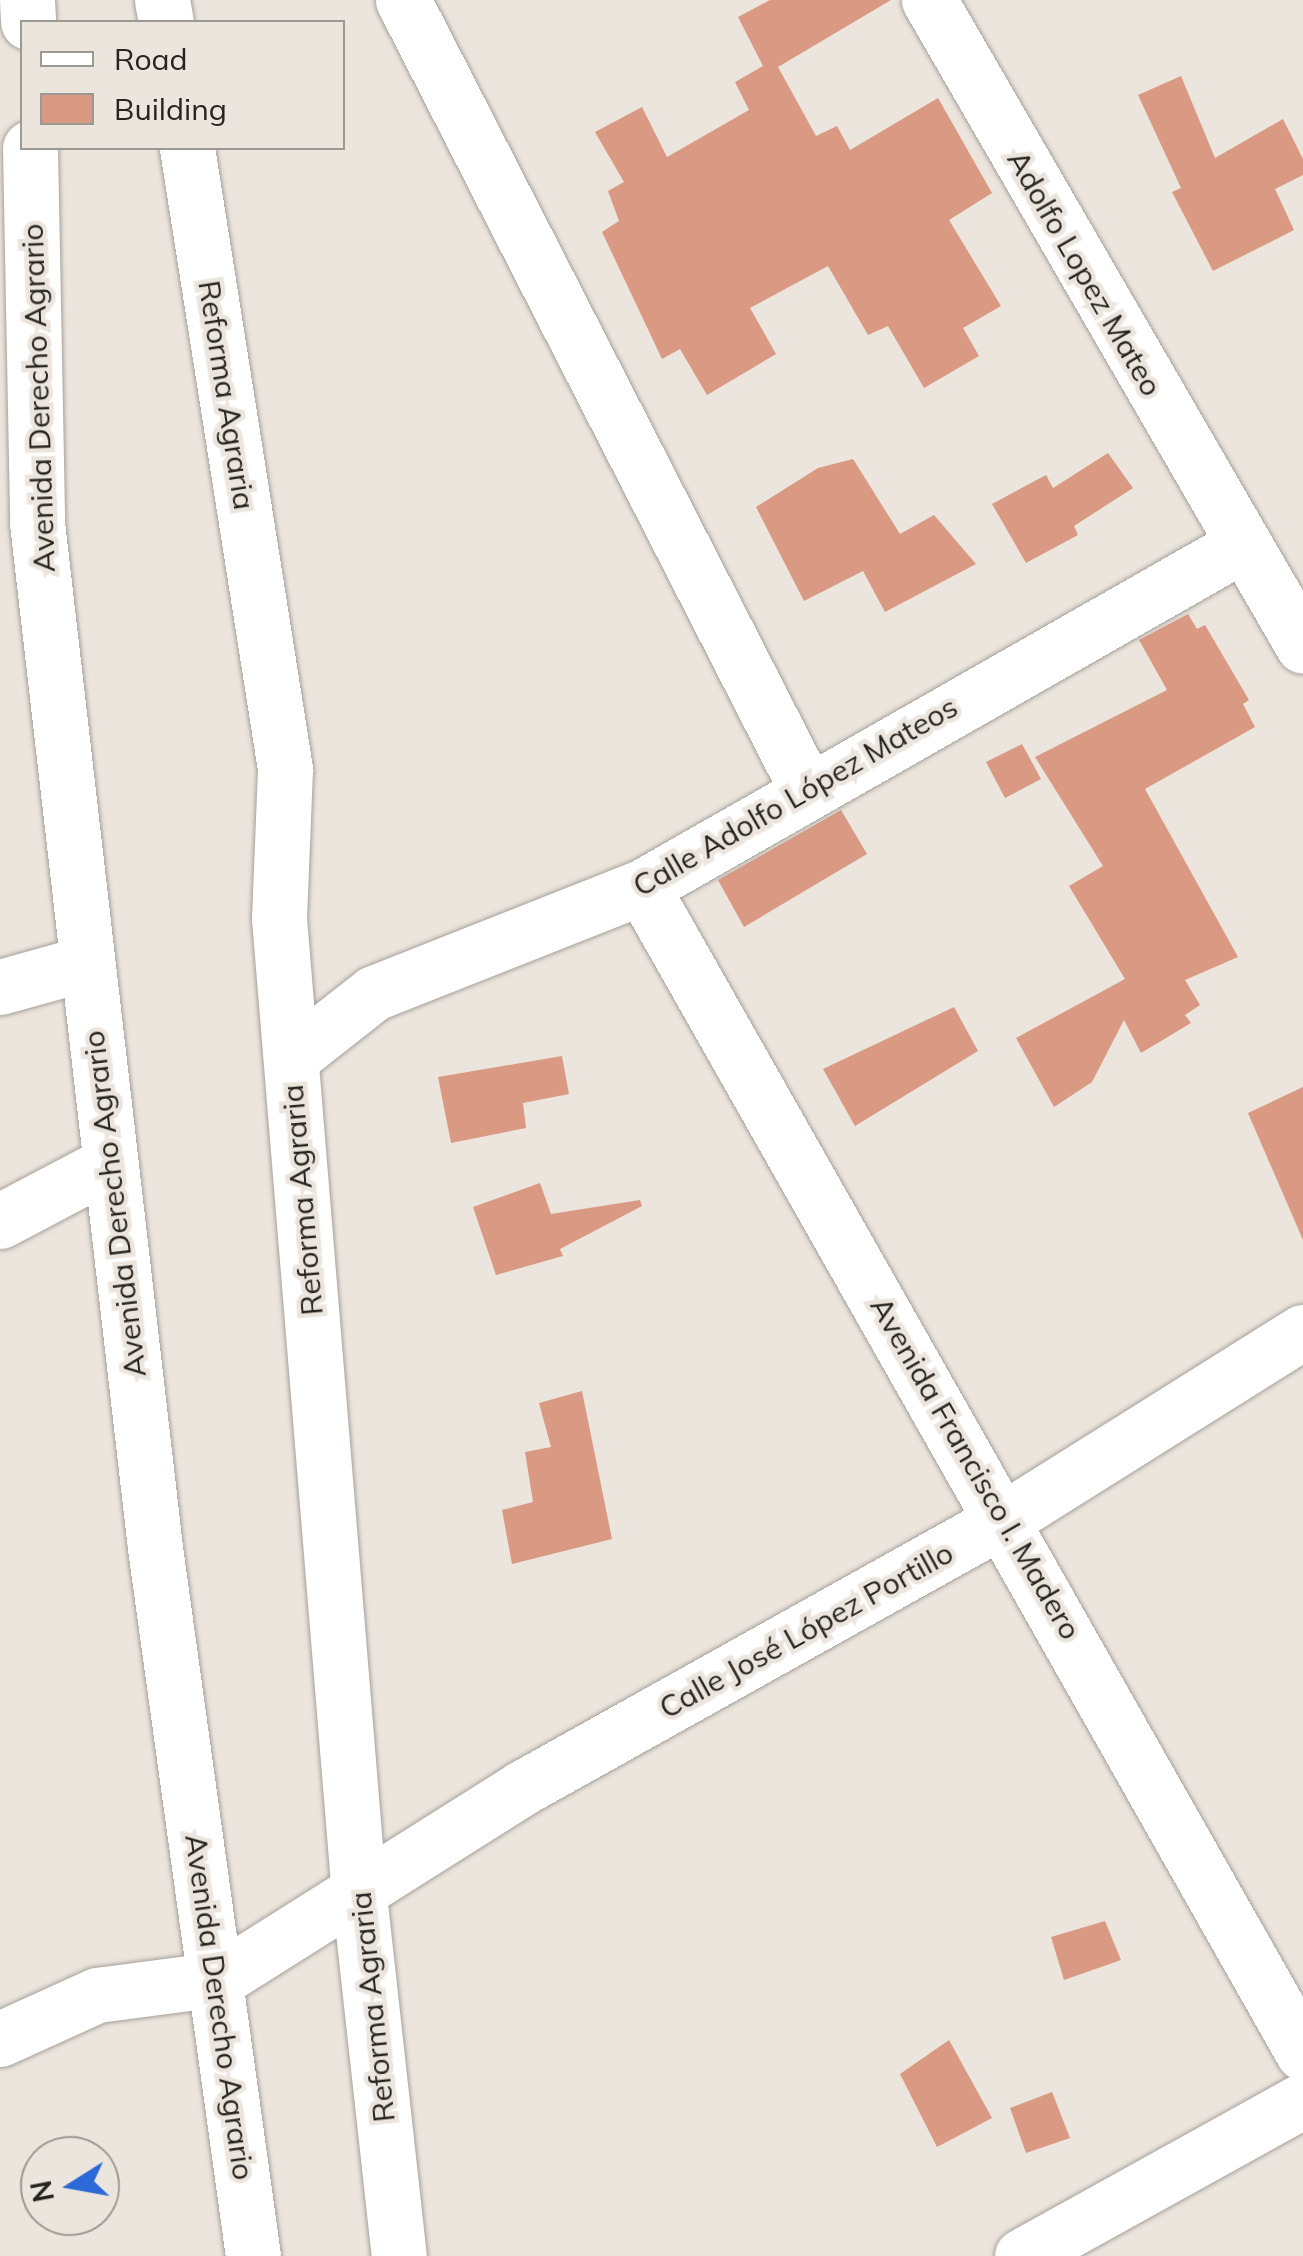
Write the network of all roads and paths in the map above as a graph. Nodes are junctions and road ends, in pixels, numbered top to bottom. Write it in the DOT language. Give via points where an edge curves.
graph roads {
  1 [pos="404,0"];
  2 [pos="930,0"];
  3 [pos="30,150"];
  4 [pos="187,150"];
  5 [pos="19,522"];
  6 [pos="1242,545"];
  7 [pos="1303,646"];
  8 [pos="806,788"];
  9 [pos="642,887"];
  10 [pos="86,963"];
  11 [pos="0,987"];
  12 [pos="291,1058"];
  13 [pos="108,1164"];
  14 [pos="0,1221"];
  15 [pos="1303,1332"];
  16 [pos="1006,1518"];
  17 [pos="359,1895"];
  18 [pos="219,1979"];
  19 [pos="0,2039"];
  20 [pos="1303,2053"];
  21 [pos="1303,2100"];
  22 [pos="253,2256"];
  23 [pos="399,2256"];
  24 [pos="1022,2256"];
  1 -- 8 [label="street"];
  2 -- 6 [label="street, Adolfo Lopez Mateo"];
  3 -- 5 [label="street, Avenida Derecho Agrario"];
  4 -- 12 [label="street, Reforma Agraria" via="285,769 279,918"];
  5 -- 10 [label="street, Avenida Derecho Agrario"];
  6 -- 7 [label="street, Adolfo Lopez Mateo"];
  6 -- 8 [label="street, Calle Adolfo López Mateos"];
  8 -- 9 [label="street, Calle Adolfo López Mateos"];
  9 -- 12 [label="street, Calle Adolfo López Mateos" via="374,993"];
  9 -- 16 [label="street, Avenida Francisco I. Madero"];
  10 -- 11 [label="street"];
  10 -- 13 [label="street, Avenida Derecho Agrario"];
  12 -- 17 [label="street, Reforma Agraria"];
  13 -- 14 [label="street"];
  13 -- 18 [label="street, Avenida Derecho Agrario"];
  15 -- 16 [label="street, Calle José López Portillo"];
  16 -- 17 [label="street, Calle José López Portillo" via="522,1788"];
  16 -- 20 [label="street, Avenida Francisco I. Madero"];
  17 -- 18 [label="street, Calle José López Portillo"];
  17 -- 23 [label="street, Reforma Agraria"];
  18 -- 19 [label="street" via="98,1996"];
  18 -- 22 [label="street, Avenida Derecho Agrario"];
  21 -- 24 [label="street"];
}
